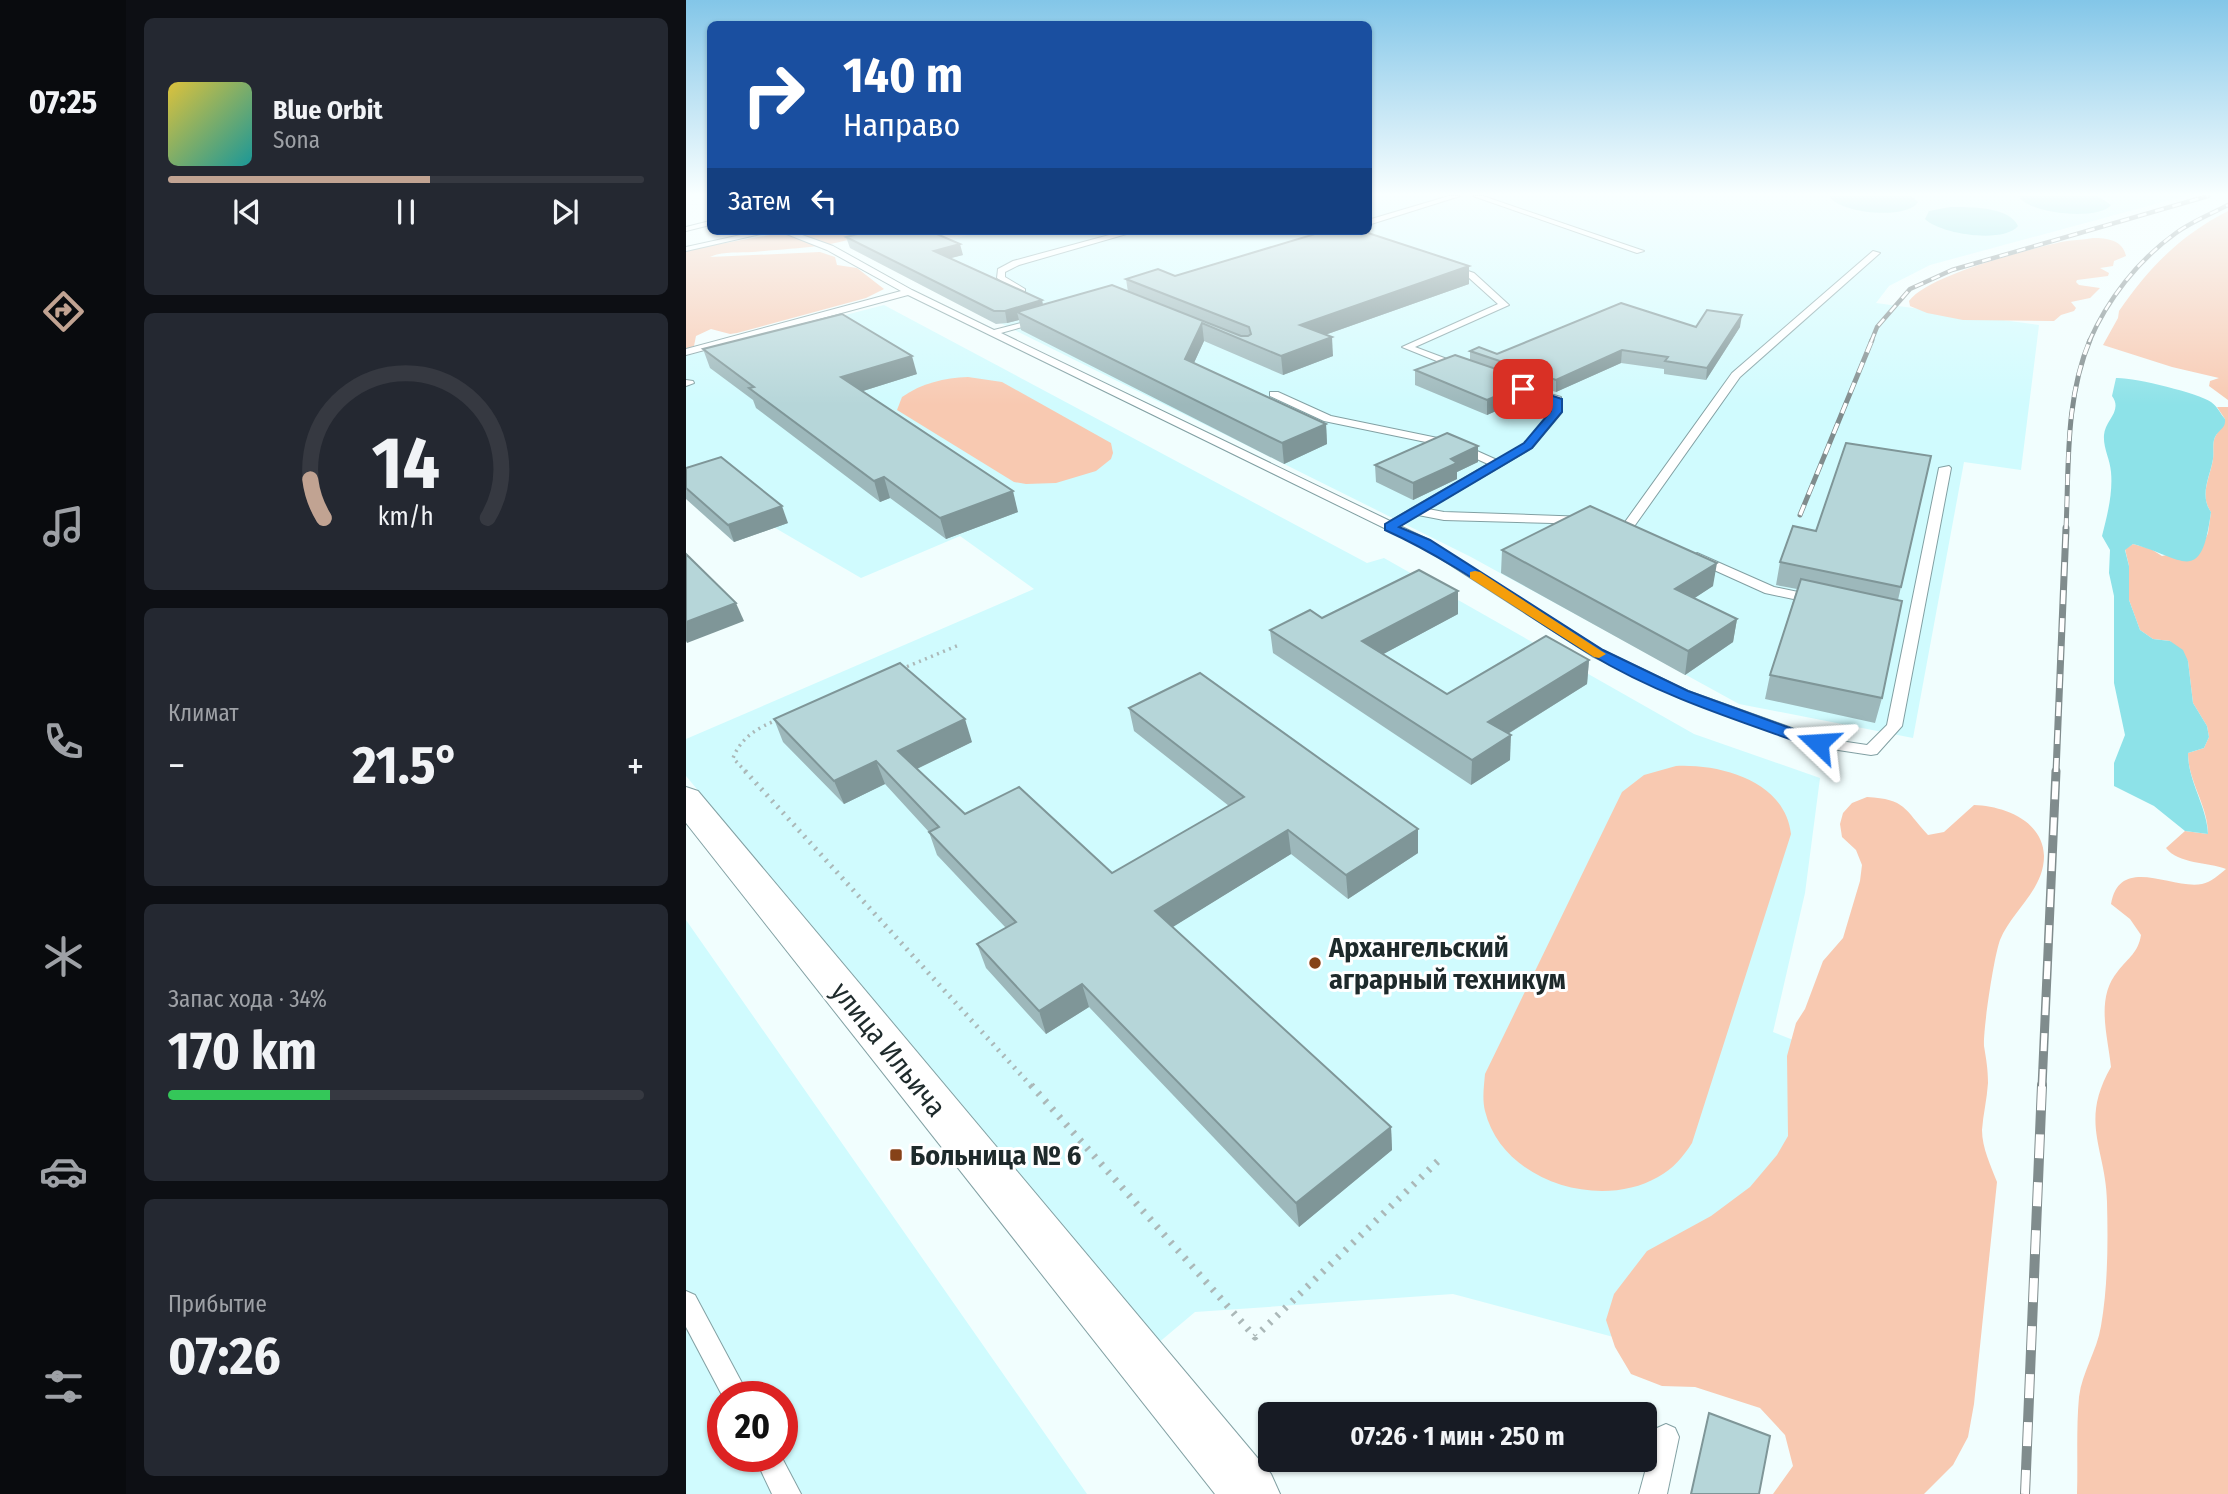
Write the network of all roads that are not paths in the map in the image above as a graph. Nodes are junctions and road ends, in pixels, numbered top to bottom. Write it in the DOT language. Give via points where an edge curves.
graph roads {
  1 [pos="862,266"];
  2 [pos="1011,266"];
  3 [pos="1449,266"];
  4 [pos="1861,266"];
  5 [pos="1022,291"];
  6 [pos="909,292"];
  7 [pos="1054,315"];
  8 [pos="992,333"];
  9 [pos="686,352"];
  10 [pos="1467,370"];
  11 [pos="1501,381"];
  12 [pos="1274,394"];
  13 [pos="1497,464"];
  14 [pos="1945,468"];
  15 [pos="1417,511"];
  16 [pos="1389,527"];
  17 [pos="1688,552"];
  18 [pos="1836,604"];
  19 [pos="686,799"];
  20 [pos="686,1303"];
  21 [pos="728,1381"];
  22 [pos="1667,1437"];
  23 [pos="776,1472"];
  24 [pos="788,1494"];
  25 [pos="1251,1494"];
  26 [pos="1653,1494"];
  1 -- 6 [label="lane"];
  2 -- 5 [label="lane" via="1001,271 1002,278"];
  3 -- 10 [label="lane" via="1471,275 1504,304 1407,347"];
  4 -- 15 [label="lane" via="1735,375 1622,525"];
  6 -- 8 [label="lane"];
  6 -- 9 [label="lane"];
  7 -- 8 [label="lane"];
  8 -- 16 [label="lane"];
  11 -- 13 [label="lane" via="1557,399 1557,412 1528,446"];
  12 -- 13 [label="lane" via="1328,419 1453,444"];
  13 -- 15 [label="lane"];
  14 -- 16 [label="lane" via="1909,620 1894,726 1871,750 1818,743 1683,695 1597,653 1425,543"];
  15 -- 16 [label="lane"];
  17 -- 18 [label="lane" via="1770,590"];
  19 -- 25 [label="street, улица Ильича"];
  20 -- 21 [label="lane"];
  22 -- 26 [label="lane"];
  23 -- 24 [label="lane"];
}
